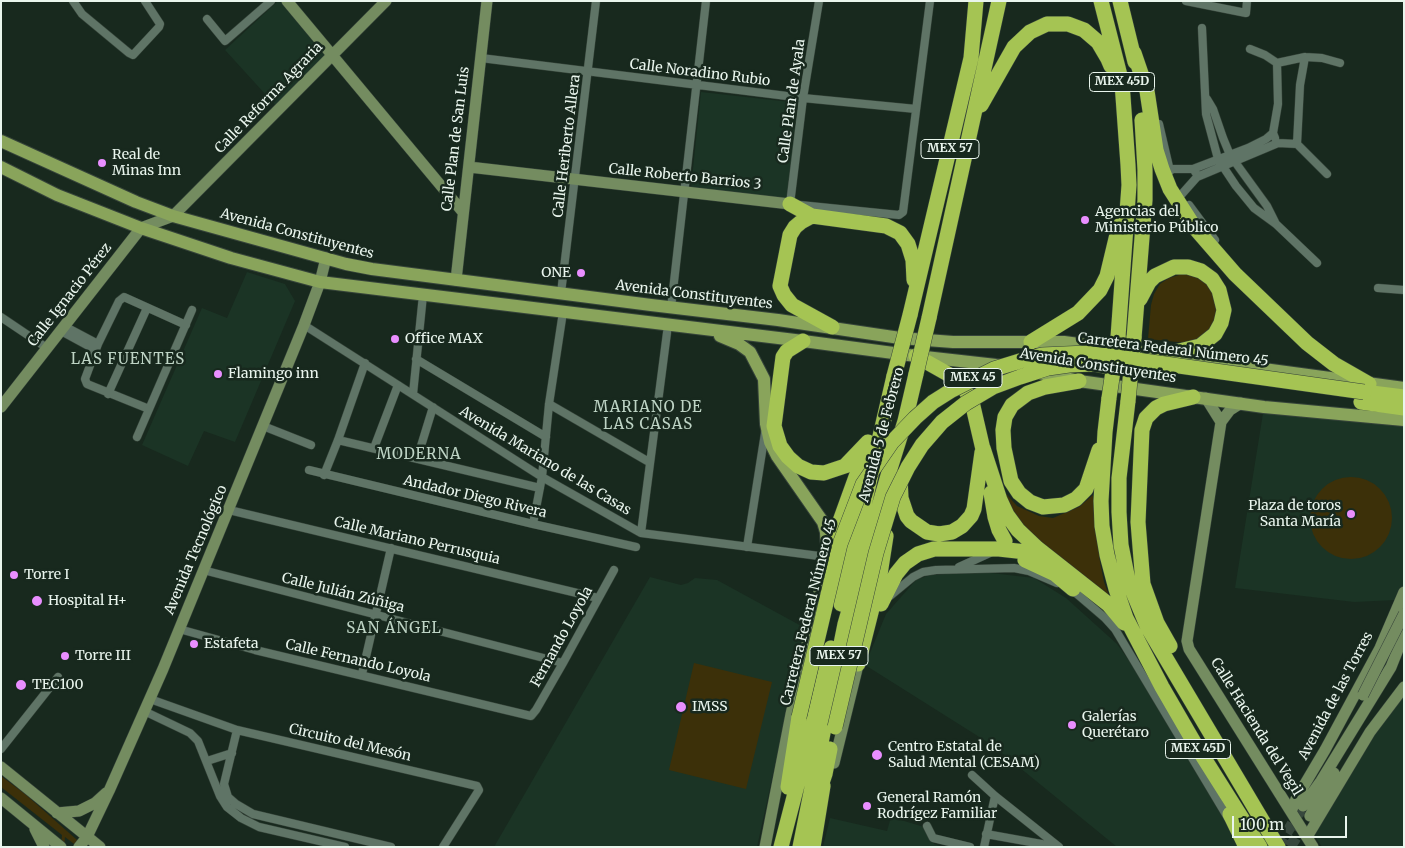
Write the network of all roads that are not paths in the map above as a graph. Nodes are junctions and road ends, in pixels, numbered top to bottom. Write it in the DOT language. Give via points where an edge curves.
graph roads {
  1 [pos="73,1"];
  2 [pos="145,1"];
  3 [pos="271,1"];
  4 [pos="287,1"];
  5 [pos="386,1"];
  6 [pos="488,1"];
  7 [pos="596,1"];
  8 [pos="706,1"];
  9 [pos="819,1"];
  10 [pos="930,1"];
  11 [pos="976,1"];
  12 [pos="999,1"];
  13 [pos="1101,1"];
  14 [pos="1120,1"];
  15 [pos="1186,1"];
  16 [pos="1247,1"];
  17 [pos="207,19"];
  18 [pos="1202,28"];
  19 [pos="1250,49"];
  20 [pos="1134,53"];
  21 [pos="332,54"];
  22 [pos="1305,57"];
  23 [pos="481,58"];
  24 [pos="1277,63"];
  25 [pos="1340,63"];
  26 [pos="589,72"];
  27 [pos="697,85"];
  28 [pos="1147,91"];
  29 [pos="803,98"];
  30 [pos="1207,99"];
  31 [pos="916,109"];
  32 [pos="974,117"];
  33 [pos="1273,133"];
  34 [pos="1,142"];
  35 [pos="1278,143"];
  36 [pos="1297,144"];
  37 [pos="1232,158"];
  38 [pos="1220,163"];
  39 [pos="1128,165"];
  40 [pos="1,167"];
  41 [pos="469,167"];
  42 [pos="1194,168"];
  43 [pos="1170,169"];
  44 [pos="1327,174"];
  45 [pos="1197,177"];
  46 [pos="576,180"];
  47 [pos="1129,185"];
  48 [pos="684,192"];
  49 [pos="1181,195"];
  50 [pos="790,204"];
  51 [pos="462,211"];
  52 [pos="173,216"];
  53 [pos="812,216"];
  54 [pos="1276,224"];
  55 [pos="141,228"];
  56 [pos="326,258"];
  57 [pos="1317,263"];
  58 [pos="1235,274"];
  59 [pos="456,280"];
  60 [pos="320,282"];
  61 [pos="1378,288"];
  62 [pos="1404,290"];
  63 [pos="561,293"];
  64 [pos="423,295"];
  65 [pos="916,296"];
  66 [pos="1137,304"];
  67 [pos="147,308"];
  68 [pos="670,308"];
  69 [pos="192,310"];
  70 [pos="563,312"];
  71 [pos="1,317"];
  72 [pos="186,325"];
  73 [pos="304,325"];
  74 [pos="668,325"];
  75 [pos="832,327"];
  76 [pos="62,328"];
  77 [pos="702,329"];
  78 [pos="802,341"];
  79 [pos="1031,342"];
  80 [pos="97,347"];
  81 [pos="48,348"];
  82 [pos="1162,354"];
  83 [pos="916,356"];
  84 [pos="416,359"];
  85 [pos="365,362"];
  86 [pos="1079,381"];
  87 [pos="893,382"];
  88 [pos="398,385"];
  89 [pos="1404,388"];
  90 [pos="1364,393"];
  91 [pos="108,394"];
  92 [pos="413,394"];
  93 [pos="1404,397"];
  94 [pos="1199,398"];
  95 [pos="3,402"];
  96 [pos="1242,403"];
  97 [pos="549,404"];
  98 [pos="434,407"];
  99 [pos="149,410"];
  100 [pos="1403,417"];
  101 [pos="905,421"];
  102 [pos="1222,422"];
  103 [pos="766,424"];
  104 [pos="263,426"];
  105 [pos="1104,432"];
  106 [pos="137,437"];
  107 [pos="546,437"];
  108 [pos="338,440"];
  109 [pos="868,442"];
  110 [pos="310,445"];
  111 [pos="374,448"];
  112 [pos="983,448"];
  113 [pos="417,459"];
  114 [pos="649,462"];
  115 [pos="309,470"];
  116 [pos="888,472"];
  117 [pos="324,475"];
  118 [pos="542,477"];
  119 [pos="540,488"];
  120 [pos="229,510"];
  121 [pos="532,524"];
  122 [pos="641,533"];
  123 [pos="1002,545"];
  124 [pos="636,547"];
  125 [pos="747,547"];
  126 [pos="391,548"];
  127 [pos="1045,554"];
  128 [pos="827,557"];
  129 [pos="1025,560"];
  130 [pos="954,568"];
  131 [pos="203,570"];
  132 [pos="614,570"];
  133 [pos="1073,589"];
  134 [pos="1404,592"];
  135 [pos="598,598"];
  136 [pos="881,604"];
  137 [pos="1401,613"];
  138 [pos="376,614"];
  139 [pos="1404,628"];
  140 [pos="179,629"];
  141 [pos="1388,630"];
  142 [pos="1141,647"];
  143 [pos="1404,658"];
  144 [pos="563,663"];
  145 [pos="858,664"];
  146 [pos="362,674"];
  147 [pos="58,677"];
  148 [pos="1404,677"];
  149 [pos="1404,687"];
  150 [pos="150,699"];
  151 [pos="1368,701"];
  152 [pos="144,711"];
  153 [pos="531,716"];
  154 [pos="237,730"];
  155 [pos="1352,742"];
  156 [pos="1194,744"];
  157 [pos="1,748"];
  158 [pos="1325,750"];
  159 [pos="232,753"];
  160 [pos="1337,753"];
  161 [pos="207,761"];
  162 [pos="1,768"];
  163 [pos="972,775"];
  164 [pos="110,790"];
  165 [pos="995,796"];
  166 [pos="1,798"];
  167 [pos="1299,802"];
  168 [pos="1253,807"];
  169 [pos="1291,812"];
  170 [pos="57,813"];
  171 [pos="1313,818"];
  172 [pos="32,823"];
  173 [pos="927,826"];
  174 [pos="310,828"];
  175 [pos="319,830"];
  176 [pos="986,834"];
  177 [pos="87,837"];
  178 [pos="306,838"];
  179 [pos="782,839"];
  180 [pos="1310,842"];
  181 [pos="317,843"];
  182 [pos="805,846"];
  183 [pos="44,847"];
  184 [pos="61,847"];
  185 [pos="79,847"];
  186 [pos="100,847"];
  187 [pos="304,847"];
  188 [pos="346,847"];
  189 [pos="391,847"];
  190 [pos="444,847"];
  191 [pos="765,847"];
  192 [pos="970,847"];
  193 [pos="984,847"];
  194 [pos="1058,847"];
  195 [pos="1245,847"];
  196 [pos="1260,847"];
  197 [pos="1278,847"];
  1 -- 2 [label="street" via="82,14 133,55 160,24"];
  3 -- 17 [label="street" via="225,40"];
  4 -- 21 [label="street"];
  5 -- 21 [label="street, Calle Reforma Agraria"];
  6 -- 23 [label="street, Calle Plan de San Luis"];
  7 -- 26 [label="street, Calle Heriberto Allera"];
  8 -- 27 [label="street"];
  9 -- 29 [label="street, Calle Plan de Ayala"];
  10 -- 31 [label="street"];
  11 -- 65 [label="highway, Avenida 5 de Febrero / MEX 57" via="972,58"];
  12 -- 32 [label="highway, Avenida 5 de Febrero / MEX 57"];
  13 -- 39 [label="highway, MEX 45D" via="1122,83"];
  14 -- 20 [label="highway, MEX 45D"];
  15 -- 16 [label="street" via="1246,13"];
  18 -- 30 [label="street"];
  19 -- 24 [label="street"];
  20 -- 28 [label="highway"];
  20 -- 66 [label="highway, MEX 45D" via="1145,170"];
  21 -- 51 [label="street"];
  21 -- 52 [label="street, Calle Reforma Agraria"];
  22 -- 24 [label="street"];
  22 -- 25 [label="street"];
  22 -- 36 [label="street"];
  23 -- 26 [label="street, Calle Noradino Rubio"];
  23 -- 41 [label="street, Calle Plan de San Luis"];
  24 -- 33 [label="street" via="1278,104"];
  26 -- 27 [label="street, Calle Noradino Rubio"];
  26 -- 46 [label="street, Calle Heriberto Allera"];
  27 -- 29 [label="street, Calle Noradino Rubio"];
  27 -- 48 [label="street"];
  28 -- 43 [label="street" via="1157,115"];
  28 -- 58 [label="highway" via="1156,150 1170,189 1195,228"];
  29 -- 31 [label="street, Calle Noradino Rubio"];
  29 -- 50 [label="street, Calle Plan de Ayala"];
  30 -- 37 [label="street"];
  30 -- 38 [label="street" via="1206,114"];
  31 -- 50 [label="street, Calle Roberto Barrios 3" via="903,212 898,215"];
  32 -- 39 [label="highway" via="1014,48 1030,32 1047,24 1068,24 1084,30 1098,42 1108,58 1117,92"];
  32 -- 101 [label="highway, Avenida 5 de Febrero / MEX 57, bridge"];
  33 -- 35 [label="street"];
  33 -- 37 [label="street"];
  34 -- 52 [label="main road, Avenida Constituyentes"];
  35 -- 36 [label="street"];
  35 -- 37 [label="street"];
  36 -- 44 [label="street"];
  37 -- 38 [label="street"];
  37 -- 54 [label="street"];
  38 -- 42 [label="street"];
  38 -- 45 [label="street"];
  38 -- 54 [label="street" via="1254,208"];
  39 -- 47 [label="highway, MEX 45D"];
  40 -- 55 [label="main road, Avenida Constituyentes" via="57,195"];
  41 -- 46 [label="street, Calle Roberto Barrios 3"];
  41 -- 51 [label="street, Calle Plan de San Luis"];
  42 -- 43 [label="street"];
  42 -- 45 [label="street"];
  43 -- 49 [label="street"];
  45 -- 49 [label="street"];
  46 -- 48 [label="street, Calle Roberto Barrios 3"];
  46 -- 63 [label="street, Calle Heriberto Allera"];
  47 -- 79 [label="highway" via="1107,276 1100,290 1078,313"];
  47 -- 105 [label="highway, MEX 45D, bridge" via="1118,337"];
  48 -- 50 [label="street, Calle Roberto Barrios 3"];
  48 -- 68 [label="street"];
  49 -- 58 [label="street" via="1220,247"];
  50 -- 53 [label="highway"];
  51 -- 59 [label="street, Calle Plan de San Luis"];
  52 -- 55 [label="street"];
  52 -- 56 [label="main road, Avenida Constituyentes"];
  53 -- 65 [label="highway" via="886,226 900,233 913,260"];
  53 -- 75 [label="highway" via="798,224 790,235 780,286 792,306"];
  54 -- 57 [label="street"];
  55 -- 60 [label="main road, Avenida Constituyentes" via="231,258"];
  55 -- 76 [label="street, Calle Ignacio Pérez"];
  56 -- 59 [label="main road, Avenida Constituyentes" via="372,269"];
  56 -- 60 [label="street, Avenida Tecnológico"];
  58 -- 90 [label="highway"];
  59 -- 63 [label="main road, Avenida Constituyentes"];
  60 -- 64 [label="main road, Avenida Constituyentes"];
  60 -- 73 [label="street, Avenida Tecnológico"];
  61 -- 62 [label="street"];
  63 -- 68 [label="main road, Avenida Constituyentes"];
  64 -- 70 [label="main road, Avenida Constituyentes"];
  64 -- 84 [label="street"];
  65 -- 87 [label="highway, Avenida 5 de Febrero / MEX 57, bridge"];
  66 -- 82 [label="highway" via="1155,276 1174,268 1188,267 1201,271 1220,290 1224,310 1215,334 1200,346"];
  66 -- 168 [label="highway, MEX 45D, bridge" via="1120,478 1121,545 1128,580 1148,628"];
  67 -- 72 [label="street"];
  67 -- 80 [label="street" via="121,298"];
  67 -- 91 [label="street"];
  68 -- 75 [label="main road, Avenida Constituyentes"];
  69 -- 72 [label="street"];
  70 -- 74 [label="main road, Avenida Constituyentes"];
  70 -- 97 [label="street"];
  71 -- 81 [label="street"];
  72 -- 99 [label="street"];
  73 -- 85 [label="street, Avenida Mariano de las Casas"];
  73 -- 104 [label="street, Avenida Tecnológico"];
  74 -- 77 [label="main road, Avenida Constituyentes"];
  74 -- 114 [label="street"];
  75 -- 79 [label="main road, Avenida Constituyentes / MEX 45" via="900,338 953,342"];
  76 -- 80 [label="street"];
  76 -- 81 [label="street, Calle Ignacio Pérez"];
  77 -- 78 [label="main road, Avenida Constituyentes"];
  77 -- 103 [label="main road" via="750,352 764,379"];
  78 -- 83 [label="main road, Avenida Constituyentes / MEX 45"];
  78 -- 109 [label="highway" via="787,350 783,357 774,426 780,446 798,466 824,473 844,466"];
  79 -- 82 [label="main road, Avenida Constituyentes / MEX 45" via="1064,342"];
  80 -- 91 [label="street" via="85,381"];
  81 -- 95 [label="street, Calle Ignacio Pérez"];
  82 -- 90 [label="main road, Avenida Constituyentes / MEX 45"];
  83 -- 86 [label="main road, Avenida Constituyentes / MEX 45" via="1004,365"];
  83 -- 112 [label="highway" via="948,374 966,392 972,402"];
  84 -- 92 [label="street"];
  84 -- 107 [label="street"];
  85 -- 88 [label="street, Avenida Mariano de las Casas"];
  85 -- 108 [label="street"];
  86 -- 94 [label="main road, Avenida Constituyentes / MEX 45"];
  86 -- 105 [label="highway" via="1028,392 1008,410 1004,423 1004,448 1014,488 1030,502 1043,506 1057,507 1070,503 1086,489"];
  87 -- 109 [label="highway"];
  87 -- 179 [label="highway, Avenida 5 de Febrero / MEX 57" via="813,724"];
  88 -- 92 [label="street, Avenida Mariano de las Casas"];
  88 -- 111 [label="street"];
  89 -- 90 [label="main road, Avenida Constituyentes / MEX 45"];
  90 -- 93 [label="highway, Carretera Federal Número 45 / MEX 45"];
  90 -- 100 [label="highway, Carretera Federal Número 45 / MEX 45"];
  90 -- 179 [label="highway, Carretera Federal Número 45 / MEX 45, bridge" via="1087,353 1042,355 994,369 934,402 892,442 863,484 840,544 799,717"];
  90 -- 182 [label="highway, Carretera Federal Número 45 / MEX 45, bridge" via="1094,364 1062,366 993,387 942,422 922,445 892,497"];
  91 -- 99 [label="street"];
  92 -- 98 [label="street, Avenida Mariano de las Casas"];
  94 -- 96 [label="main road, Avenida Constituyentes / MEX 45"];
  94 -- 102 [label="street"];
  94 -- 168 [label="highway" via="1164,404 1150,413 1143,424 1138,522 1144,584 1157,623 1223,743"];
  96 -- 100 [label="main road, Avenida Constituyentes / MEX 45"];
  96 -- 102 [label="street" via="1230,410"];
  97 -- 107 [label="street"];
  97 -- 114 [label="street"];
  98 -- 113 [label="street"];
  98 -- 118 [label="street, Avenida Mariano de las Casas"];
  99 -- 106 [label="street"];
  101 -- 112 [label="highway" via="901,498 907,516 927,532 946,534 967,522 974,509"];
  101 -- 116 [label="highway, Avenida 5 de Febrero / MEX 57"];
  102 -- 169 [label="street, Calle Hacienda del Vegil" via="1187,641"];
  103 -- 125 [label="street"];
  103 -- 128 [label="main road" via="777,456 822,522 826,532"];
  104 -- 110 [label="street"];
  104 -- 120 [label="street, Avenida Tecnológico"];
  105 -- 142 [label="highway, MEX 45D" via="1102,526 1116,590"];
  107 -- 118 [label="street"];
  108 -- 111 [label="street"];
  108 -- 117 [label="street"];
  109 -- 128 [label="highway"];
  111 -- 113 [label="street"];
  112 -- 123 [label="highway"];
  112 -- 127 [label="highway" via="1007,515"];
  113 -- 119 [label="street"];
  114 -- 122 [label="street"];
  115 -- 117 [label="street, Andador Diego Rivera"];
  116 -- 145 [label="highway" via="886,539 881,572"];
  116 -- 182 [label="highway, Avenida 5 de Febrero / MEX 57" via="846,624"];
  117 -- 121 [label="street, Andador Diego Rivera"];
  118 -- 119 [label="street"];
  118 -- 122 [label="street, Avenida Mariano de las Casas"];
  119 -- 121 [label="street"];
  120 -- 126 [label="street, Calle Mariano Perrusquia"];
  120 -- 131 [label="street, Avenida Tecnológico"];
  121 -- 124 [label="street, Andador Diego Rivera"];
  122 -- 125 [label="street, Avenida Mariano de las Casas"];
  123 -- 127 [label="highway"];
  123 -- 130 [label="street"];
  123 -- 136 [label="highway" via="934,549 918,554 896,574"];
  125 -- 128 [label="street, Avenida Mariano de las Casas"];
  126 -- 135 [label="street, Calle Mariano Perrusquia"];
  126 -- 138 [label="street"];
  127 -- 142 [label="highway" via="1108,604"];
  128 -- 191 [label="street"];
  129 -- 133 [label="highway" via="1056,574"];
  130 -- 133 [label="street" via="1014,568"];
  130 -- 136 [label="street" via="923,572"];
  131 -- 138 [label="street, Calle Julián Zúñiga"];
  131 -- 140 [label="street, Avenida Tecnológico"];
  132 -- 135 [label="street, Fernando Loyola"];
  133 -- 195 [label="street" via="1115,629"];
  134 -- 137 [label="street, Avenida de las Torres"];
  135 -- 144 [label="street, Fernando Loyola"];
  136 -- 145 [label="street"];
  137 -- 141 [label="street, Avenida de las Torres"];
  137 -- 151 [label="street, bridge"];
  138 -- 144 [label="street, Calle Julián Zúñiga"];
  138 -- 146 [label="street"];
  139 -- 151 [label="street" via="1391,667"];
  140 -- 146 [label="street, Calle Fernando Loyola"];
  140 -- 150 [label="street, Avenida Tecnológico"];
  141 -- 158 [label="street, Avenida de las Torres"];
  141 -- 160 [label="street" via="1393,642 1389,659"];
  142 -- 156 [label="highway, MEX 45D"];
  143 -- 151 [label="street" via="1396,672"];
  144 -- 153 [label="street, Fernando Loyola"];
  145 -- 182 [label="street"];
  146 -- 153 [label="street, Calle Fernando Loyola"];
  147 -- 157 [label="street"];
  148 -- 155 [label="street"];
  149 -- 171 [label="street"];
  150 -- 152 [label="street, Avenida Tecnológico"];
  150 -- 154 [label="street, Circuito del Mesón"];
  151 -- 155 [label="street"];
  151 -- 158 [label="street"];
  151 -- 160 [label="street, Avenida de las Torres"];
  152 -- 161 [label="street" via="190,733 198,741"];
  152 -- 164 [label="street, Avenida Tecnológico"];
  154 -- 159 [label="street"];
  154 -- 190 [label="street, Circuito del Mesón" via="477,786 479,790"];
  155 -- 171 [label="street"];
  156 -- 195 [label="highway"];
  156 -- 196 [label="highway, MEX 45D"];
  158 -- 167 [label="street, Avenida de las Torres"];
  159 -- 161 [label="street"];
  159 -- 174 [label="street" via="224,784 228,797 253,814"];
  160 -- 167 [label="street, Avenida de las Torres" via="1321,781"];
  161 -- 178 [label="street" via="226,807 259,827"];
  162 -- 170 [label="street"];
  163 -- 165 [label="street"];
  164 -- 170 [label="street" via="79,811"];
  164 -- 177 [label="street, Avenida Tecnológico"];
  165 -- 176 [label="street"];
  165 -- 194 [label="street"];
  166 -- 172 [label="street"];
  167 -- 169 [label="street, Avenida de las Torres"];
  167 -- 171 [label="street" via="1306,819"];
  168 -- 197 [label="highway, MEX 45D"];
  169 -- 180 [label="street, Calle Hacienda del Vegil"];
  170 -- 177 [label="street"];
  171 -- 180 [label="street"];
  172 -- 183 [label="street"];
  172 -- 184 [label="street"];
  173 -- 192 [label="street" via="933,838"];
  174 -- 175 [label="street"];
  174 -- 178 [label="street"];
  175 -- 181 [label="street"];
  175 -- 189 [label="street"];
  176 -- 193 [label="street"];
  176 -- 194 [label="street"];
  177 -- 185 [label="street, Avenida Tecnológico"];
  177 -- 186 [label="street"];
  178 -- 181 [label="street"];
  178 -- 187 [label="street"];
  181 -- 188 [label="street"];
}
